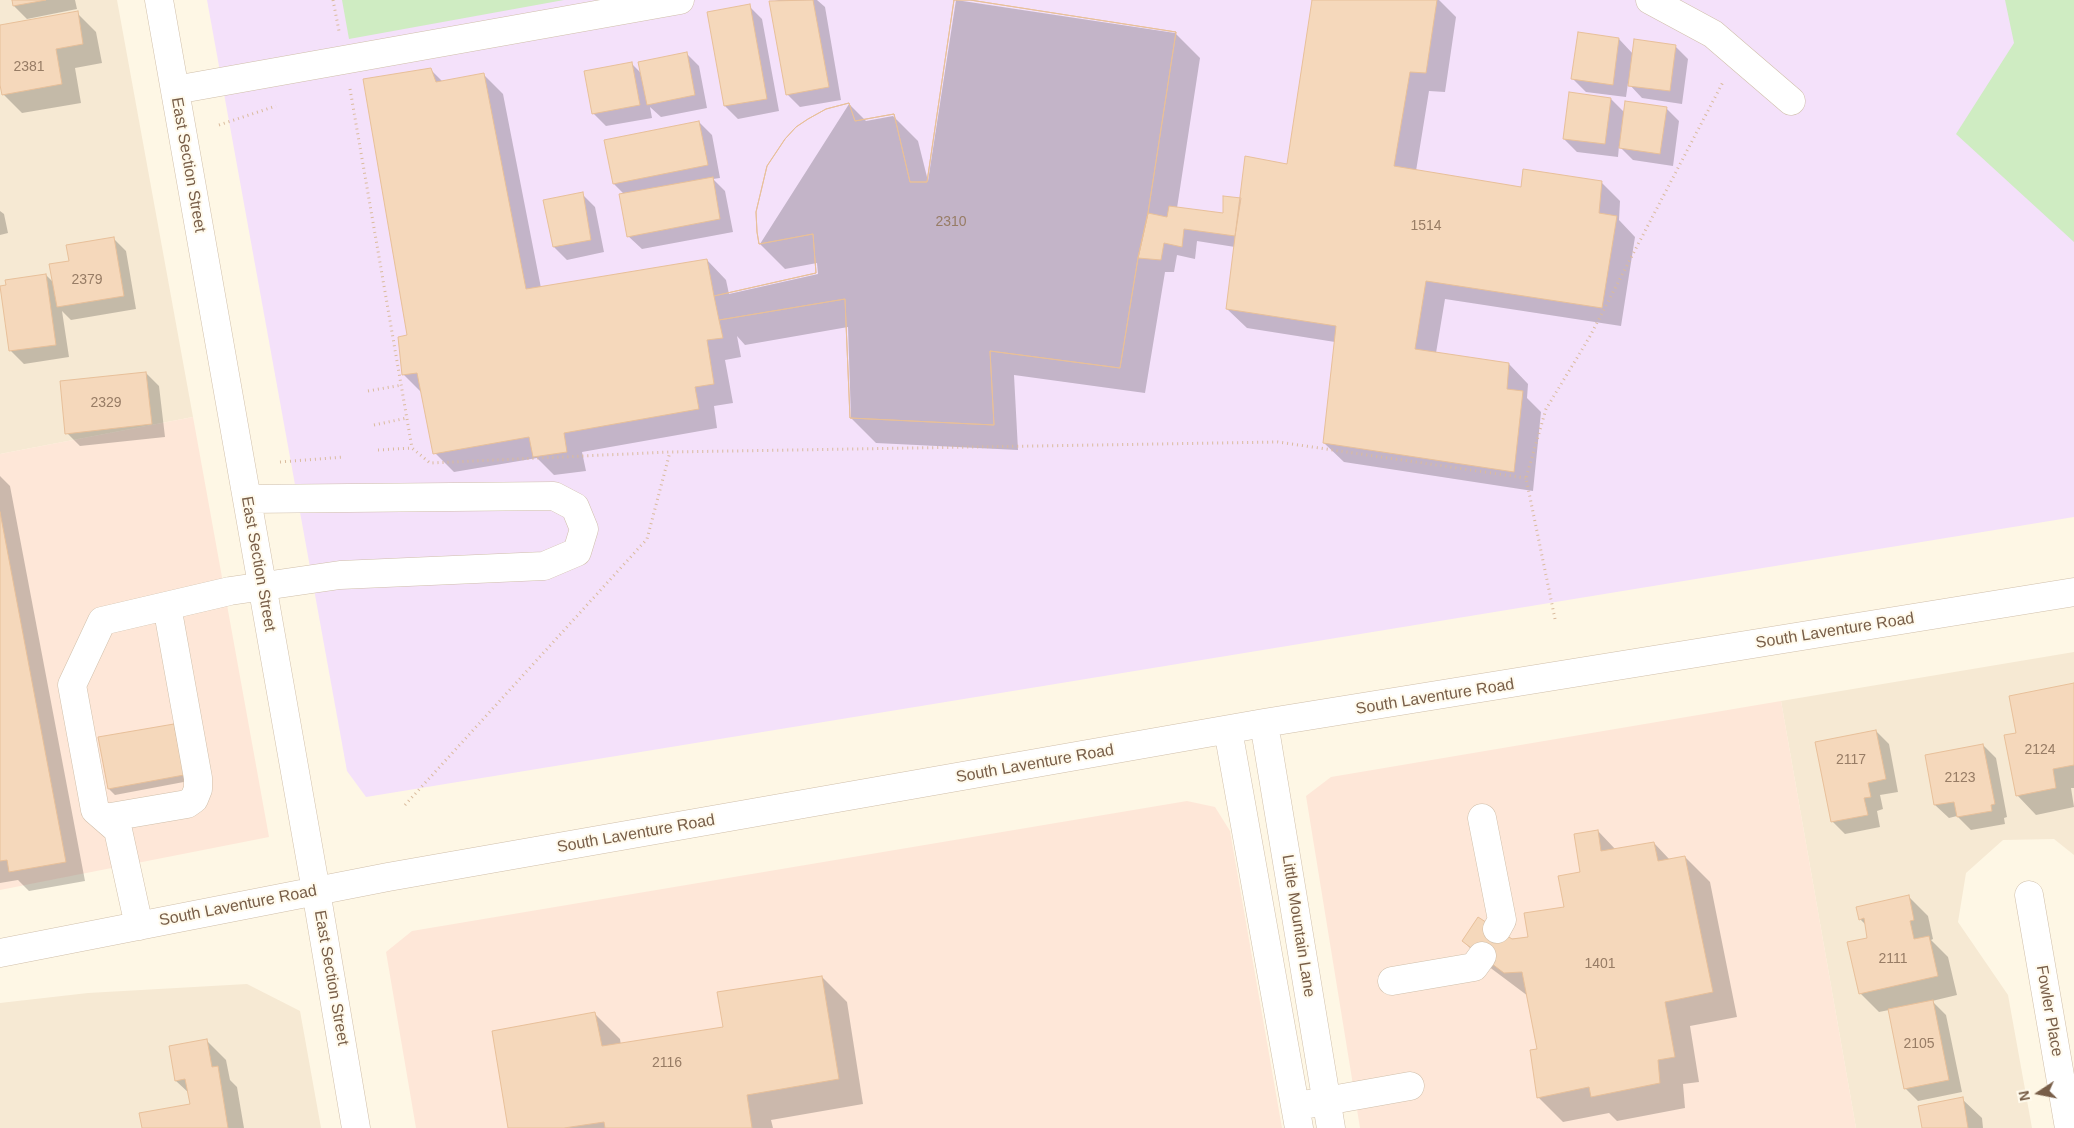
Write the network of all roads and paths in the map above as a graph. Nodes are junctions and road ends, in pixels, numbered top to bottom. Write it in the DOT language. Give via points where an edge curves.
graph roads {
  1 [pos="159,0"];
  2 [pos="333,0"];
  3 [pos="680,0"];
  4 [pos="1650,0"];
  5 [pos="1737,54"];
  6 [pos="344,61"];
  7 [pos="175,90"];
  8 [pos="1791,100"];
  9 [pos="276,106"];
  10 [pos="218,126"];
  11 [pos="402,385"];
  12 [pos="368,391"];
  13 [pos="407,418"];
  14 [pos="374,425"];
  15 [pos="412,448"];
  16 [pos="378,450"];
  17 [pos="670,452"];
  18 [pos="344,457"];
  19 [pos="280,462"];
  20 [pos="1526,478"];
  21 [pos="247,499"];
  22 [pos="262,586"];
  23 [pos="2074,592"];
  24 [pos="167,606"];
  25 [pos="1555,620"];
  26 [pos="1264,724"];
  27 [pos="1228,730"];
  28 [pos="405,805"];
  29 [pos="104,818"];
  30 [pos="1482,818"];
  31 [pos="316,891"];
  32 [pos="2029,894"];
  33 [pos="139,926"];
  34 [pos="1497,929"];
  35 [pos="0,953"];
  36 [pos="1482,956"];
  37 [pos="1392,981"];
  38 [pos="1410,1086"];
  39 [pos="1327,1101"];
  40 [pos="1297,1117"];
  41 [pos="356,1128"];
  42 [pos="1332,1128"];
  43 [pos="2070,1128"];
  1 -- 7 [label="street, East Section Street"];
  2 -- 6 [label="path"];
  3 -- 6 [label="street"];
  4 -- 5 [label="street" via="1713,34"];
  5 -- 8 [label="street"];
  5 -- 20 [label="path" via="1589,338 1546,409"];
  6 -- 7 [label="street"];
  6 -- 11 [label="path"];
  7 -- 21 [label="street, East Section Street"];
  9 -- 10 [label="path"];
  11 -- 12 [label="path"];
  11 -- 13 [label="path"];
  13 -- 14 [label="path"];
  13 -- 15 [label="path"];
  15 -- 16 [label="path"];
  15 -- 17 [label="path" via="430,463"];
  17 -- 20 [label="path" via="1278,442"];
  17 -- 28 [label="path" via="647,539"];
  18 -- 19 [label="path"];
  20 -- 25 [label="path"];
  21 -- 22 [label="street, East Section Street"];
  21 -- 22 [label="street" via="554,496 575,507 584,529 577,552 544,566 340,575"];
  22 -- 24 [label="street"];
  22 -- 31 [label="street, East Section Street"];
  23 -- 26 [label="street, South Laventure Road"];
  24 -- 29 [label="street" via="102,621 72,685 95,810"];
  24 -- 29 [label="street" via="198,789 194,799 187,804"];
  26 -- 27 [label="street, South Laventure Road"];
  26 -- 39 [label="street, Little Mountain Lane"];
  27 -- 31 [label="street, South Laventure Road"];
  27 -- 40 [label="street, Little Mountain Lane"];
  29 -- 33 [label="street" via="118,830"];
  30 -- 34 [label="street" via="1502,920"];
  31 -- 33 [label="street, South Laventure Road"];
  31 -- 41 [label="street, East Section Street"];
  32 -- 43 [label="street, Fowler Place"];
  33 -- 35 [label="street, South Laventure Road"];
  36 -- 37 [label="street" via="1474,967"];
  38 -- 39 [label="street"];
  39 -- 40 [label="street"];
  39 -- 42 [label="street, Little Mountain Lane"];
}
